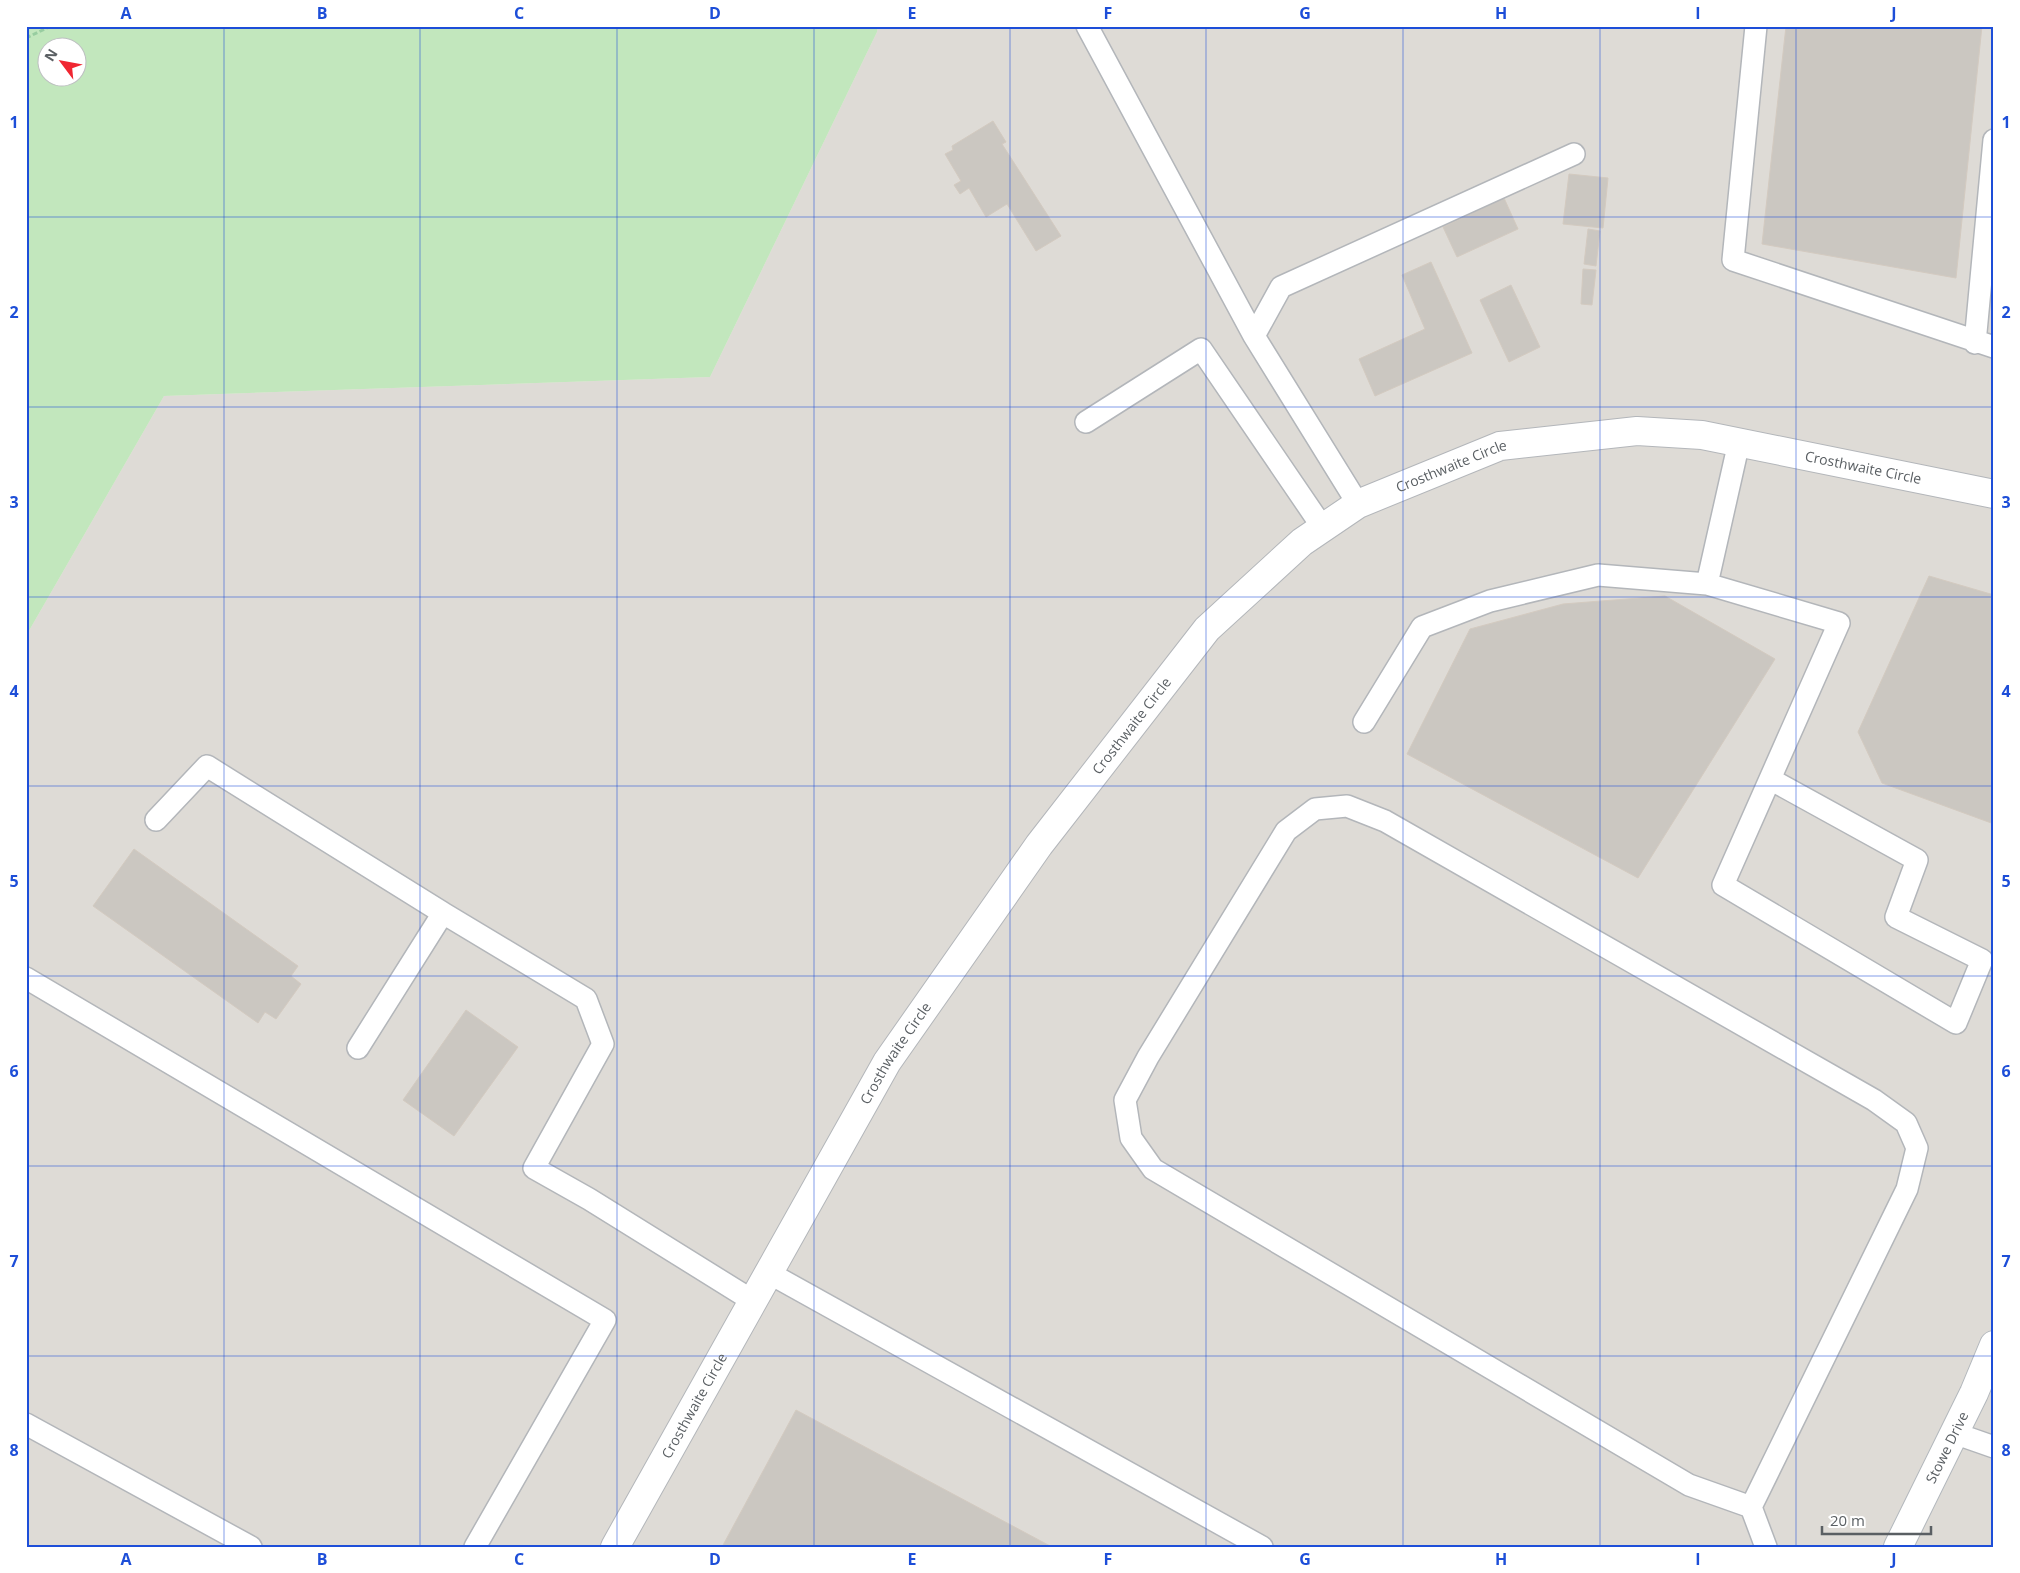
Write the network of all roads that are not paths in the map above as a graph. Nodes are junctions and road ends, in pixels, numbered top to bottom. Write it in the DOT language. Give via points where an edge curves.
graph roads {
  1 [pos="1087,26"];
  2 [pos="1756,26"];
  3 [pos="1994,140"];
  4 [pos="1574,154"];
  5 [pos="1254,336"];
  6 [pos="1984,345"];
  7 [pos="1086,422"];
  8 [pos="1739,442"];
  9 [pos="1994,494"];
  10 [pos="1358,504"];
  11 [pos="1323,528"];
  12 [pos="1708,584"];
  13 [pos="1364,722"];
  14 [pos="1770,779"];
  15 [pos="156,820"];
  16 [pos="443,913"];
  17 [pos="26,978"];
  18 [pos="358,1048"];
  19 [pos="769,1273"];
  20 [pos="753,1301"];
  21 [pos="1994,1345"];
  22 [pos="26,1424"];
  23 [pos="1954,1433"];
  24 [pos="1994,1447"];
  25 [pos="1751,1507"];
  26 [pos="251,1547"];
  27 [pos="475,1547"];
  28 [pos="615,1547"];
  29 [pos="1262,1547"];
  30 [pos="1766,1547"];
  31 [pos="1898,1547"];
  1 -- 5 [label="lane"];
  2 -- 6 [label="lane" via="1733,260"];
  3 -- 6 [label="lane"];
  4 -- 5 [label="lane" via="1281,287"];
  5 -- 10 [label="lane"];
  7 -- 11 [label="lane" via="1201,349"];
  8 -- 9 [label="street, Crosthwaite Circle"];
  8 -- 10 [label="street, Crosthwaite Circle" via="1702,435 1637,431 1500,446"];
  8 -- 12 [label="lane"];
  10 -- 11 [label="street, Crosthwaite Circle"];
  11 -- 19 [label="street, Crosthwaite Circle" via="1302,542 1207,629 1039,845 887,1062"];
  12 -- 13 [label="lane" via="1598,575 1490,601 1422,627"];
  12 -- 14 [label="lane" via="1839,623"];
  14 -- 14 [label="lane" via="1723,885 1956,1023 1982,960 1896,917 1917,860"];
  15 -- 16 [label="lane" via="207,766"];
  16 -- 18 [label="lane"];
  16 -- 20 [label="lane" via="586,999 603,1044 534,1168"];
  17 -- 27 [label="lane" via="605,1320"];
  19 -- 20 [label="street, Crosthwaite Circle"];
  19 -- 29 [label="lane"];
  20 -- 28 [label="street, Crosthwaite Circle"];
  21 -- 23 [label="street, Stowe Drive"];
  22 -- 26 [label="lane"];
  23 -- 24 [label="lane"];
  23 -- 31 [label="street, Stowe Drive"];
  25 -- 25 [label="lane" via="1689,1485 1152,1170 1131,1138 1124,1100 1148,1056 1286,831 1315,809 1347,806 1384,821 1866,1095 1906,1123 1917,1148 1907,1189"];
  25 -- 30 [label="lane"];
}
